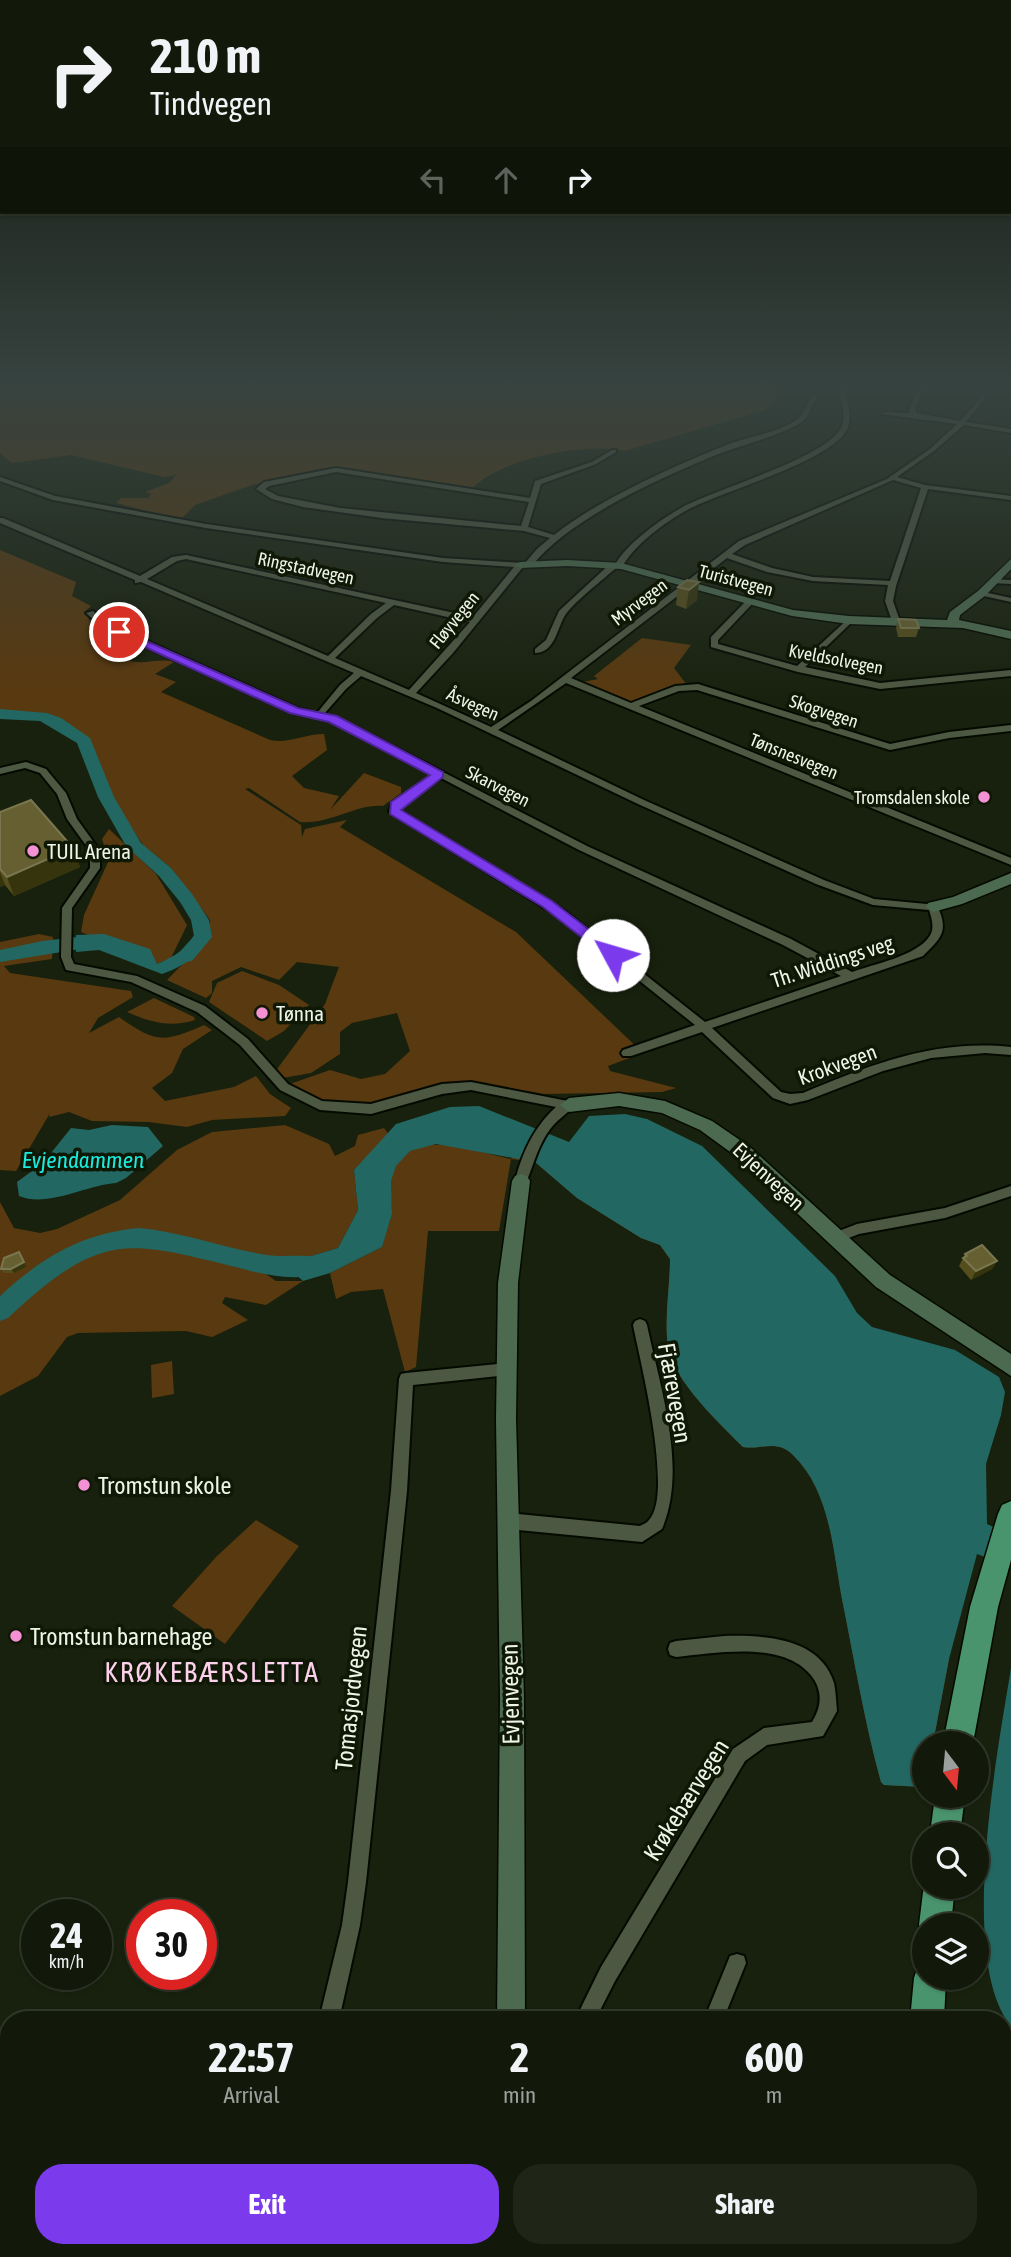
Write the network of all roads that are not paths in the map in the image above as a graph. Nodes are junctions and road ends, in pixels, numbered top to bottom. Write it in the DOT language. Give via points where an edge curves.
graph roads {
  1 [pos="29,489"];
  2 [pos="261,489"];
  3 [pos="460,489"];
  4 [pos="536,489"];
  5 [pos="638,489"];
  6 [pos="723,489"];
  7 [pos="865,489"];
  8 [pos="924,489"];
  9 [pos="942,489"];
  10 [pos="1011,499"];
  11 [pos="531,500"];
  12 [pos="0,520"];
  13 [pos="523,528"];
  14 [pos="556,538"];
  15 [pos="726,555"];
  16 [pos="1011,562"];
  17 [pos="524,565"];
  18 [pos="617,565"];
  19 [pos="138,581"];
  20 [pos="995,581"];
  21 [pos="1011,582"];
  22 [pos="892,583"];
  23 [pos="686,584"];
  24 [pos="982,593"];
  25 [pos="1011,600"];
  26 [pos="392,603"];
  27 [pos="749,603"];
  28 [pos="90,613"];
  29 [pos="474,620"];
  30 [pos="849,620"];
  31 [pos="896,621"];
  32 [pos="953,623"];
  33 [pos="1011,635"];
  34 [pos="538,651"];
  35 [pos="328,660"];
  36 [pos="798,669"];
  37 [pos="359,673"];
  38 [pos="1011,673"];
  39 [pos="565,679"];
  40 [pos="411,693"];
  41 [pos="632,706"];
  42 [pos="320,715"];
  43 [pos="1011,728"];
  44 [pos="493,730"];
  45 [pos="0,771"];
  46 [pos="439,775"];
  47 [pos="1011,862"];
  48 [pos="1011,878"];
  49 [pos="933,907"];
  50 [pos="65,930"];
  51 [pos="851,976"];
  52 [pos="703,1026"];
  53 [pos="1011,1051"];
  54 [pos="627,1053"];
  55 [pos="569,1104"];
  56 [pos="524,1171"];
  57 [pos="1011,1191"];
  58 [pos="836,1238"];
  59 [pos="640,1325"];
  60 [pos="1008,1361"];
  61 [pos="508,1369"];
  62 [pos="508,1521"];
  63 [pos="1008,1524"];
  64 [pos="676,1649"];
  65 [pos="960,1731"];
  66 [pos="737,1963"];
  67 [pos="929,1990"];
  68 [pos="331,2011"];
  69 [pos="511,2011"];
  70 [pos="589,2011"];
  71 [pos="717,2011"];
  72 [pos="928,2011"];
  1 -- 17 [label="street, Turistvegen" via="53,498 206,526 466,563"];
  2 -- 13 [label="street" via="295,502 392,518"];
  3 -- 11 [label="street"];
  4 -- 11 [label="street"];
  5 -- 14 [label="street, Fløyvegen"];
  6 -- 18 [label="street" via="668,518"];
  7 -- 15 [label="street, Myrvegen" via="762,533"];
  8 -- 22 [label="street"];
  9 -- 10 [label="street"];
  11 -- 13 [label="street"];
  12 -- 19 [label="street, Åsvegen"];
  13 -- 14 [label="street"];
  14 -- 17 [label="street, Fløyvegen"];
  15 -- 22 [label="street" via="813,579"];
  15 -- 23 [label="street, Myrvegen"];
  16 -- 20 [label="street"];
  17 -- 18 [label="street, Turistvegen"];
  17 -- 29 [label="street, Fløyvegen"];
  18 -- 23 [label="street, Turistvegen"];
  18 -- 34 [label="street" via="562,613 550,641"];
  19 -- 26 [label="street, Ringstadvegen" via="184,557"];
  19 -- 35 [label="street, Åsvegen"];
  20 -- 21 [label="street"];
  20 -- 24 [label="street"];
  22 -- 31 [label="street" via="889,600"];
  23 -- 27 [label="street, Turistvegen"];
  23 -- 39 [label="street, Myrvegen"];
  24 -- 25 [label="street"];
  24 -- 32 [label="street" via="954,614"];
  26 -- 29 [label="street, Ringstadvegen"];
  26 -- 35 [label="street"];
  27 -- 30 [label="street, Turistvegen"];
  27 -- 36 [label="street, Kveldsolvegen" via="713,644"];
  28 -- 42 [label="street, Skarvegen" via="113,629 295,710"];
  29 -- 40 [label="street, Fløyvegen"];
  30 -- 31 [label="street, Turistvegen"];
  30 -- 36 [label="street"];
  31 -- 32 [label="street, Turistvegen"];
  32 -- 33 [label="street, Turistvegen"];
  35 -- 37 [label="street, Åsvegen"];
  36 -- 38 [label="street, Kveldsolvegen" via="880,686"];
  37 -- 40 [label="street, Åsvegen"];
  37 -- 42 [label="street"];
  39 -- 41 [label="street, Tønsnesvegen"];
  39 -- 44 [label="street, Myrvegen"];
  40 -- 44 [label="street, Åsvegen"];
  41 -- 43 [label="street, Skogvegen" via="678,688 698,687 890,747"];
  41 -- 47 [label="street, Tønsnesvegen"];
  42 -- 46 [label="street, Skarvegen"];
  44 -- 49 [label="street, Åsvegen" via="690,825 860,898"];
  45 -- 50 [label="street" via="26,765 43,771 95,852 95,868 67,908"];
  46 -- 51 [label="street, Skarvegen"];
  46 -- 52 [label="street, Krokvegen" via="395,805 394,811 557,911"];
  48 -- 49 [label="street"];
  49 -- 51 [label="street, Th. Widdings veg" via="937,932 928,947"];
  50 -- 55 [label="street" via="65,957 73,969 133,979 201,1009 244,1042 284,1087 320,1105 371,1109 442,1089 471,1086"];
  51 -- 52 [label="street, Th. Widdings veg"];
  52 -- 53 [label="street, Krokvegen" via="767,1087 790,1099 914,1058 971,1048"];
  52 -- 54 [label="street, Th. Widdings veg"];
  55 -- 56 [label="street, Evjenvegen" via="555,1113"];
  55 -- 58 [label="street, Evjenvegen" via="641,1102 700,1122 746,1151"];
  56 -- 61 [label="street, Evjenvegen" via="508,1283"];
  57 -- 58 [label="street" via="945,1213 857,1229"];
  58 -- 60 [label="street, Evjenvegen" via="905,1297"];
  59 -- 62 [label="street, Fjærevegen" via="663,1431 663,1494 657,1524 642,1534"];
  61 -- 62 [label="street, Evjenvegen"];
  61 -- 68 [label="street, Tomasjordvegen" via="406,1378 399,1491 359,1868"];
  62 -- 69 [label="street, Evjenvegen"];
  63 -- 65 [label="highway" via="971,1666"];
  64 -- 70 [label="street, Krøkebærvegen" via="741,1644 790,1650 823,1678 829,1711 817,1730 764,1737 739,1755"];
  66 -- 71 [label="street"];
  67 -- 72 [label="highway"];
}
